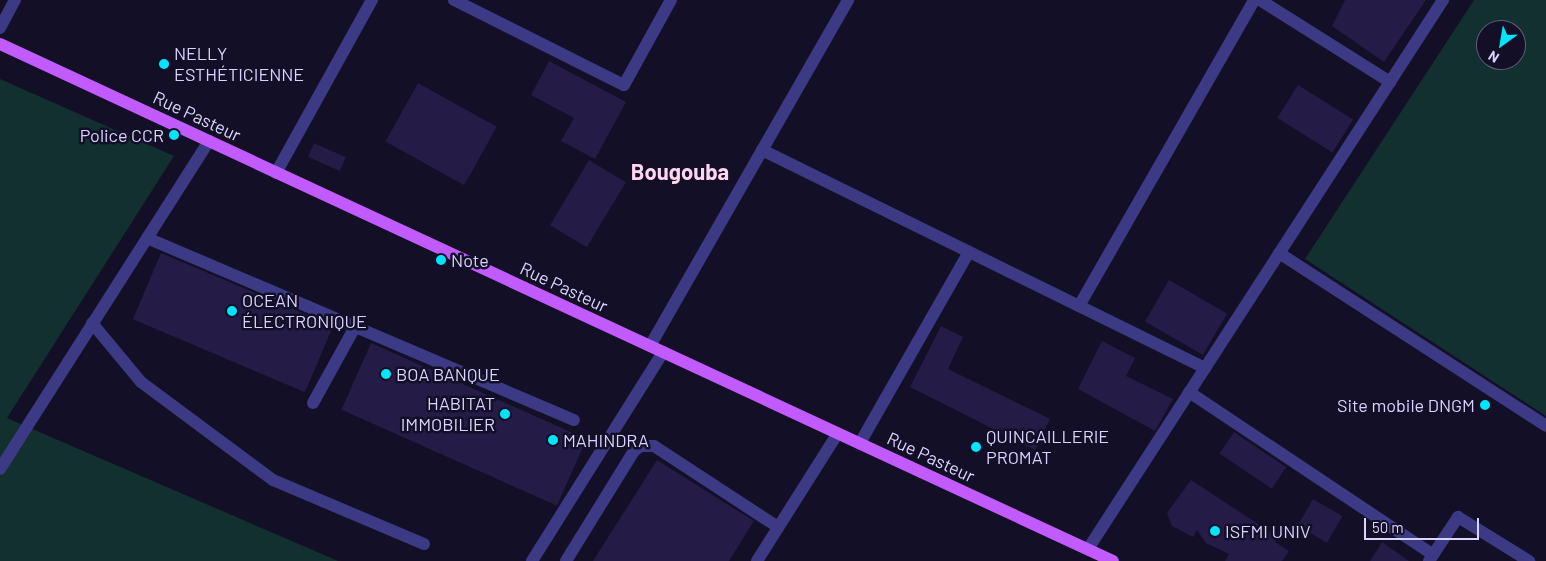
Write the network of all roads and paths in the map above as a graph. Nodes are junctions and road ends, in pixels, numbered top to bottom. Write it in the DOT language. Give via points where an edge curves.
graph roads {
  1 [pos="15,0"];
  2 [pos="372,0"];
  3 [pos="454,0"];
  4 [pos="671,0"];
  5 [pos="848,0"];
  6 [pos="1254,0"];
  7 [pos="1260,0"];
  8 [pos="1443,0"];
  9 [pos="0,28"];
  10 [pos="0,44"];
  11 [pos="1390,82"];
  12 [pos="209,141"];
  13 [pos="762,150"];
  14 [pos="276,173"];
  15 [pos="146,238"];
  16 [pos="969,252"];
  17 [pos="1279,253"];
  18 [pos="1079,306"];
  19 [pos="92,323"];
  20 [pos="355,327"];
  21 [pos="650,346"];
  22 [pos="663,352"];
  23 [pos="1205,368"];
  24 [pos="1189,392"];
  25 [pos="314,403"];
  26 [pos="574,420"];
  27 [pos="1546,426"];
  28 [pos="838,433"];
  29 [pos="860,443"];
  30 [pos="0,469"];
  31 [pos="778,527"];
  32 [pos="424,544"];
  33 [pos="1088,549"];
  34 [pos="1431,558"];
  35 [pos="532,561"];
  36 [pos="566,561"];
  37 [pos="757,561"];
  38 [pos="1113,561"];
  39 [pos="1528,561"];
  1 -- 9 [label="street"];
  2 -- 14 [label="street"];
  3 -- 4 [label="street" via="624,85"];
  5 -- 13 [label="street"];
  6 -- 18 [label="street"];
  7 -- 11 [label="street"];
  8 -- 11 [label="street"];
  10 -- 12 [label="main road, Rue Pasteur"];
  11 -- 17 [label="street"];
  12 -- 14 [label="main road, Rue Pasteur"];
  12 -- 15 [label="street"];
  13 -- 16 [label="street"];
  13 -- 21 [label="street"];
  14 -- 21 [label="main road, Rue Pasteur"];
  15 -- 19 [label="street"];
  15 -- 20 [label="street"];
  16 -- 18 [label="street"];
  16 -- 29 [label="street"];
  17 -- 23 [label="street"];
  17 -- 27 [label="street"];
  18 -- 23 [label="street"];
  19 -- 30 [label="street"];
  19 -- 32 [label="street" via="141,382 272,480"];
  20 -- 25 [label="street"];
  20 -- 26 [label="street"];
  21 -- 22 [label="main road, Rue Pasteur"];
  22 -- 28 [label="main road, Rue Pasteur"];
  22 -- 35 [label="street"];
  23 -- 24 [label="street"];
  24 -- 33 [label="street"];
  24 -- 34 [label="street"];
  28 -- 29 [label="main road, Rue Pasteur"];
  28 -- 31 [label="street"];
  29 -- 33 [label="main road, Rue Pasteur"];
  31 -- 36 [label="street" via="654,446 641,446 634,451"];
  31 -- 37 [label="street"];
  33 -- 38 [label="main road, Rue Pasteur"];
  34 -- 39 [label="street" via="1458,517"];
}
